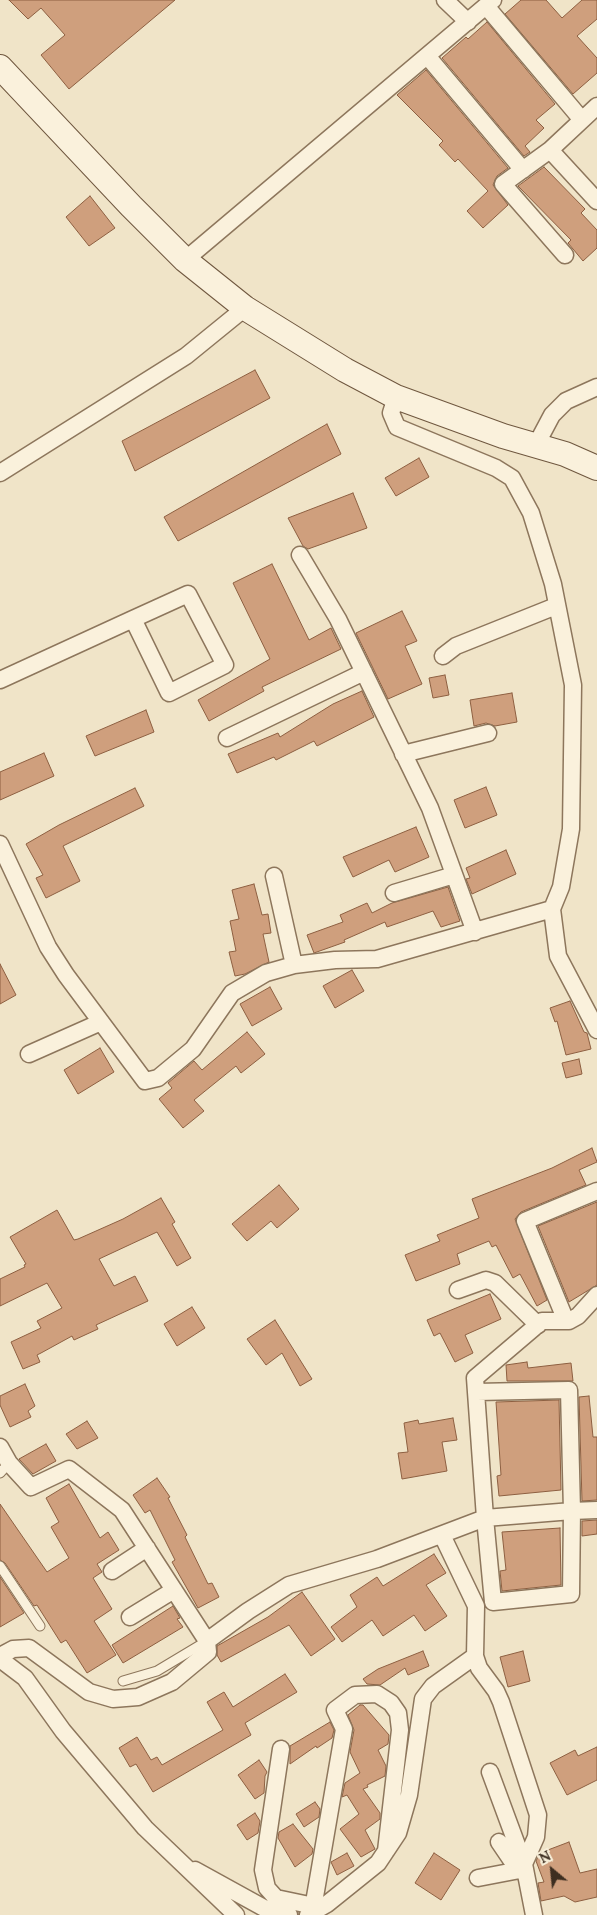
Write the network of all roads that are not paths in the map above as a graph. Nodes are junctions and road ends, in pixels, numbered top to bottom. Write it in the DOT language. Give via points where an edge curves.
graph roads {
  1 [pos="445,0"];
  2 [pos="490,3"];
  3 [pos="468,22"];
  4 [pos="428,57"];
  5 [pos="0,67"];
  6 [pos="597,106"];
  7 [pos="582,120"];
  8 [pos="550,150"];
  9 [pos="523,170"];
  10 [pos="597,201"];
  11 [pos="565,255"];
  12 [pos="186,260"];
  13 [pos="245,308"];
  14 [pos="597,387"];
  15 [pos="396,397"];
  16 [pos="535,447"];
  17 [pos="597,468"];
  18 [pos="0,473"];
  19 [pos="300,555"];
  20 [pos="556,606"];
  21 [pos="133,619"];
  22 [pos="444,656"];
  23 [pos="364,672"];
  24 [pos="0,680"];
  25 [pos="488,733"];
  26 [pos="227,738"];
  27 [pos="403,754"];
  28 [pos="0,844"];
  29 [pos="454,875"];
  30 [pos="274,876"];
  31 [pos="394,893"];
  32 [pos="552,909"];
  33 [pos="475,932"];
  34 [pos="294,966"];
  35 [pos="101,1022"];
  36 [pos="597,1030"];
  37 [pos="29,1054"];
  38 [pos="597,1191"];
  39 [pos="458,1290"];
  40 [pos="597,1295"];
  41 [pos="566,1321"];
  42 [pos="538,1325"];
  43 [pos="476,1392"];
  44 [pos="0,1447"];
  45 [pos="5,1468"];
  46 [pos="597,1510"];
  47 [pos="572,1511"];
  48 [pos="485,1518"];
  49 [pos="442,1535"];
  50 [pos="147,1548"];
  51 [pos="0,1566"];
  52 [pos="112,1571"];
  53 [pos="174,1590"];
  54 [pos="130,1617"];
  55 [pos="40,1626"];
  56 [pos="207,1641"];
  57 [pos="475,1656"];
  58 [pos="0,1658"];
  59 [pos="123,1681"];
  60 [pos="282,1748"];
  61 [pos="490,1772"];
  62 [pos="499,1842"];
  63 [pos="386,1851"];
  64 [pos="176,1859"];
  65 [pos="522,1868"];
  66 [pos="478,1878"];
  67 [pos="311,1912"];
  68 [pos="236,1915"];
  69 [pos="289,1915"];
  70 [pos="534,1915"];
  1 -- 3 [label="street"];
  2 -- 3 [label="street"];
  2 -- 7 [label="street"];
  3 -- 4 [label="street"];
  4 -- 9 [label="street"];
  4 -- 12 [label="street"];
  5 -- 12 [label="street"];
  6 -- 7 [label="street"];
  7 -- 8 [label="street"];
  8 -- 9 [label="street"];
  8 -- 10 [label="street"];
  9 -- 11 [label="street" via="502,184"];
  12 -- 13 [label="street"];
  13 -- 15 [label="street" via="345,370"];
  13 -- 18 [label="street" via="186,356"];
  14 -- 16 [label="street" via="566,401 552,416"];
  15 -- 16 [label="street"];
  15 -- 20 [label="street" via="391,413 397,426 496,468 512,478 531,513 553,584"];
  16 -- 17 [label="street" via="565,454"];
  19 -- 23 [label="street" via="338,618"];
  20 -- 22 [label="street" via="456,646"];
  20 -- 32 [label="street" via="573,685 574,768 571,829 561,887"];
  21 -- 21 [label="street" via="188,594 225,664 169,694"];
  21 -- 24 [label="street"];
  23 -- 26 [label="street"];
  23 -- 27 [label="street"];
  25 -- 27 [label="street"];
  27 -- 29 [label="street" via="430,808"];
  28 -- 35 [label="street" via="48,947"];
  29 -- 31 [label="street"];
  29 -- 33 [label="street"];
  30 -- 34 [label="street"];
  32 -- 33 [label="street"];
  32 -- 36 [label="street" via="558,956"];
  33 -- 34 [label="street" via="377,959 335,960"];
  34 -- 35 [label="street" via="266,973 232,993 193,1049 158,1078 145,1081"];
  35 -- 37 [label="street"];
  38 -- 41 [label="street" via="525,1221"];
  39 -- 42 [label="street" via="486,1280 495,1284"];
  40 -- 41 [label="street" via="578,1316"];
  41 -- 42 [label="street" via="542,1321"];
  42 -- 43 [label="street" via="476,1378"];
  43 -- 47 [label="street" via="569,1390"];
  43 -- 48 [label="street"];
  44 -- 45 [label="street"];
  45 -- 50 [label="street" via="32,1487 68,1469 122,1510"];
  46 -- 47 [label="street"];
  47 -- 48 [label="street"];
  47 -- 48 [label="street" via="572,1594 493,1602"];
  48 -- 49 [label="street"];
  49 -- 56 [label="street" via="377,1559 289,1585"];
  49 -- 57 [label="street" via="476,1606"];
  50 -- 52 [label="street"];
  50 -- 53 [label="street"];
  51 -- 55 [label="lane"];
  53 -- 54 [label="street"];
  53 -- 56 [label="street"];
  56 -- 58 [label="street" via="208,1652 172,1682 138,1697 112,1699 88,1692 29,1648 13,1649"];
  56 -- 59 [label="lane" via="157,1671"];
  57 -- 63 [label="street" via="434,1686 423,1699 409,1795 398,1833"];
  57 -- 65 [label="street" via="501,1702 538,1815 536,1837"];
  58 -- 64 [label="street" via="25,1678 63,1731 145,1828"];
  60 -- 67 [label="street" via="263,1870 266,1888 276,1898"];
  61 -- 65 [label="street"];
  62 -- 65 [label="street"];
  63 -- 67 [label="street" via="378,1863"];
  63 -- 67 [label="street" via="400,1730 398,1713 378,1694 355,1695 335,1710 344,1730"];
  64 -- 68 [label="street"];
  64 -- 69 [label="street" via="264,1908"];
  65 -- 66 [label="street"];
  65 -- 70 [label="street"];
}
